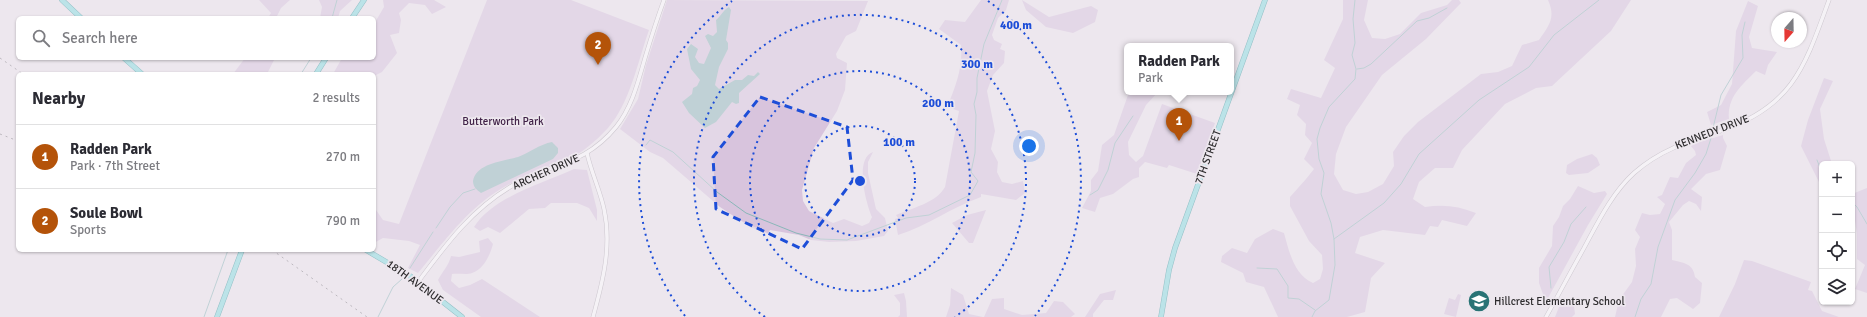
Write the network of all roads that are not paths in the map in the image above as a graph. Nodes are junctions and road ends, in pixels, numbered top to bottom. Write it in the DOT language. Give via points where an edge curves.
graph roads {
  1 [pos="62,0"];
  2 [pos="364,0"];
  3 [pos="664,0"];
  4 [pos="1265,0"];
  5 [pos="1829,0"];
  6 [pos="79,16"];
  7 [pos="353,16"];
  8 [pos="126,60"];
  9 [pos="325,60"];
  10 [pos="140,72"];
  11 [pos="317,72"];
  12 [pos="1234,85"];
  13 [pos="1230,95"];
  14 [pos="587,153"];
  15 [pos="241,252"];
  16 [pos="370,252"];
  17 [pos="418,282"];
  18 [pos="217,317"];
  19 [pos="462,317"];
  20 [pos="593,317"];
  21 [pos="1161,317"];
  22 [pos="1546,317"];
  1 -- 6 [label="main road"];
  2 -- 7 [label="main road"];
  3 -- 14 [label="street, ARCHER DRIVE" via="628,108 610,134"];
  4 -- 12 [label="main road, 7TH STREET"];
  5 -- 22 [label="street, KENNEDY DRIVE" via="1804,65 1789,87 1775,101 1744,122 1670,148 1647,163 1625,183 1605,210"];
  8 -- 10 [label="main road"];
  9 -- 11 [label="main road"];
  13 -- 21 [label="main road, 7TH STREET" via="1173,253"];
  14 -- 17 [label="street, ARCHER DRIVE" via="520,182 494,198 465,222"];
  14 -- 20 [label="street" via="604,208 608,240 603,279"];
  15 -- 18 [label="main road"];
  16 -- 17 [label="main road, 18TH AVENUE"];
  17 -- 19 [label="main road, 18TH AVENUE"];
}
